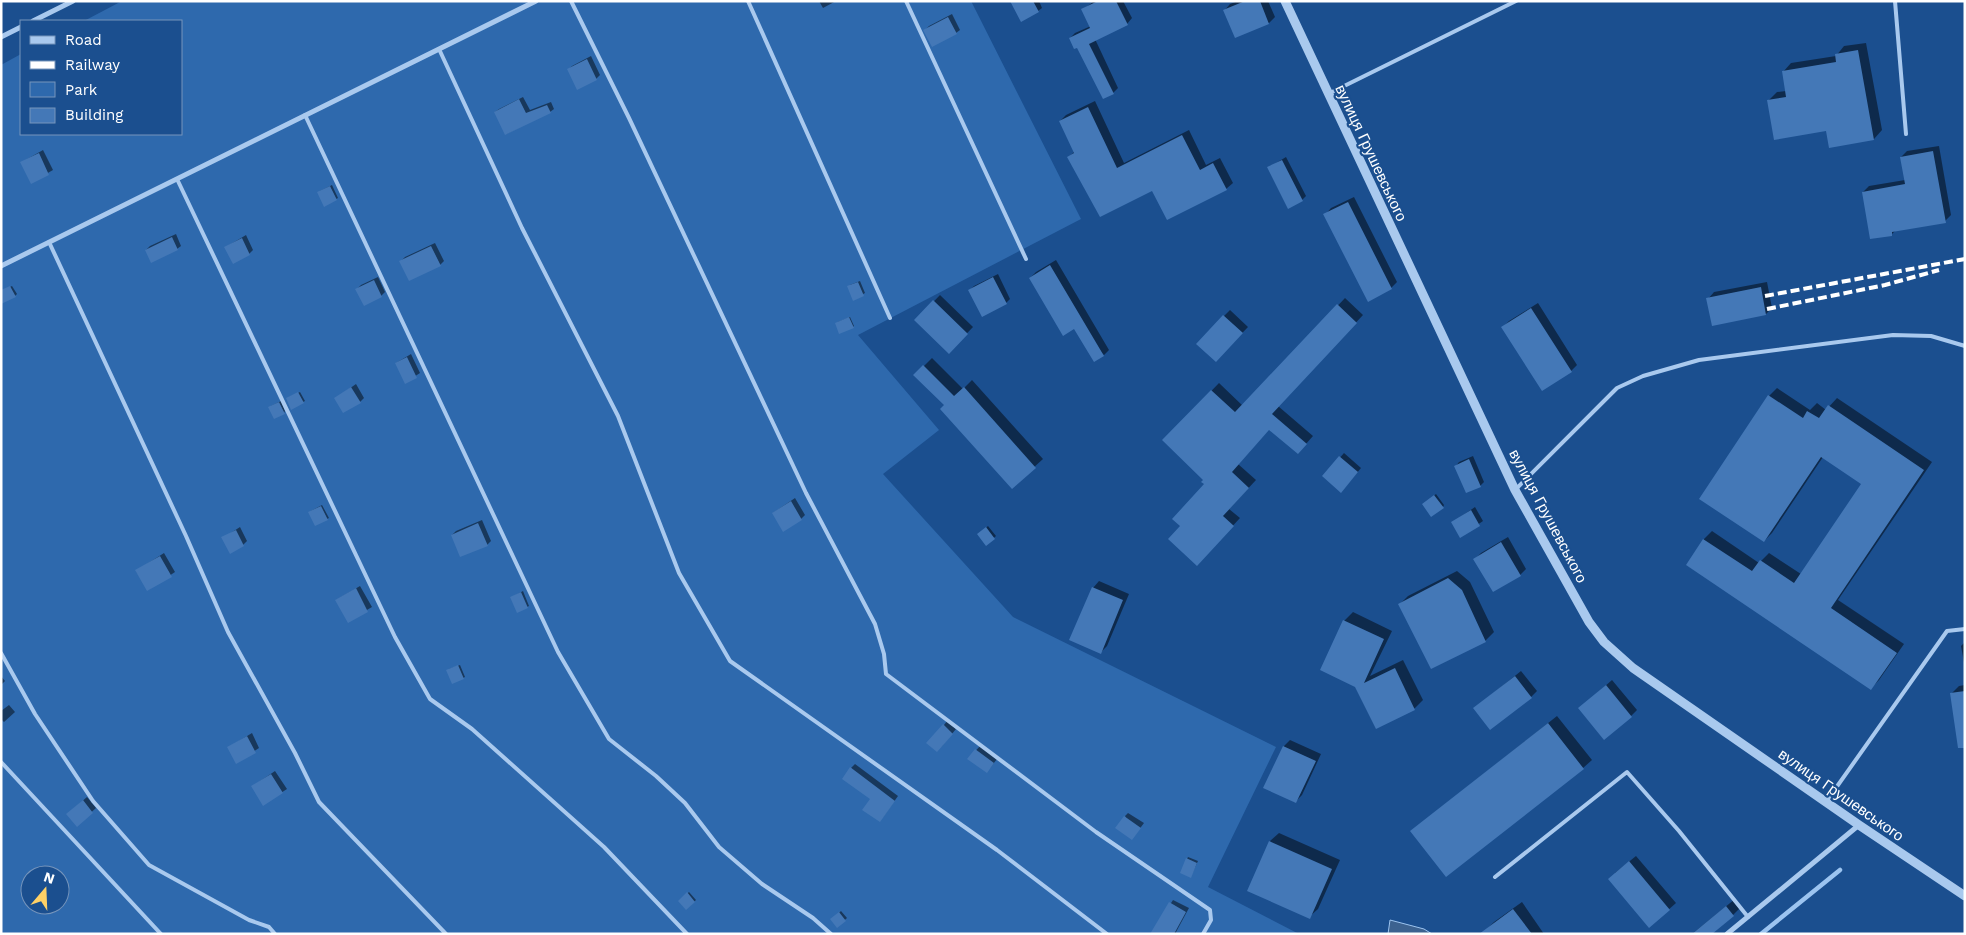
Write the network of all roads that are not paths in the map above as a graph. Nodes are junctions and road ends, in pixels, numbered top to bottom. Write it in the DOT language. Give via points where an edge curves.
graph roads {
  1 [pos="73,1"];
  2 [pos="536,1"];
  3 [pos="571,1"];
  4 [pos="748,1"];
  5 [pos="906,1"];
  6 [pos="1284,1"];
  7 [pos="1516,1"];
  8 [pos="1895,1"];
  9 [pos="35,20"];
  10 [pos="20,28"];
  11 [pos="1,37"];
  12 [pos="439,49"];
  13 [pos="1328,94"];
  14 [pos="305,115"];
  15 [pos="1906,134"];
  16 [pos="177,179"];
  17 [pos="49,242"];
  18 [pos="1026,260"];
  19 [pos="1,266"];
  20 [pos="890,318"];
  21 [pos="1965,346"];
  22 [pos="1516,490"];
  23 [pos="1965,629"];
  24 [pos="1,652"];
  25 [pos="1,762"];
  26 [pos="1826,802"];
  27 [pos="1859,825"];
  28 [pos="1495,877"];
  29 [pos="1965,896"];
  30 [pos="1748,917"];
  31 [pos="161,934"];
  32 [pos="275,934"];
  33 [pos="446,934"];
  34 [pos="687,934"];
  35 [pos="831,934"];
  36 [pos="1107,934"];
  37 [pos="1203,934"];
  38 [pos="1728,934"];
  1 -- 9 [label="street"];
  2 -- 12 [label="street"];
  3 -- 37 [label="lane" via="806,493 875,624 886,674 1096,832 1210,910 1212,920"];
  4 -- 20 [label="lane"];
  5 -- 18 [label="lane"];
  6 -- 13 [label="street, вулиця Грушевського"];
  7 -- 13 [label="lane"];
  8 -- 15 [label="lane"];
  10 -- 11 [label="street"];
  12 -- 14 [label="street"];
  12 -- 36 [label="lane" via="522,228 618,416 679,573 730,661 997,850"];
  13 -- 22 [label="street, вулиця Грушевського"];
  14 -- 16 [label="street"];
  14 -- 35 [label="lane" via="558,652 609,739 685,803 719,847 762,884"];
  16 -- 17 [label="street"];
  16 -- 34 [label="lane" via="395,637 430,699 472,729 604,847"];
  17 -- 19 [label="street"];
  17 -- 33 [label="lane" via="228,632 318,802"];
  21 -- 22 [label="lane" via="1931,336 1893,335 1699,360 1643,376 1617,388"];
  22 -- 26 [label="street, вулиця Грушевського" via="1589,622 1604,642 1633,668"];
  23 -- 26 [label="lane" via="1947,631"];
  24 -- 32 [label="lane" via="35,714 94,801 149,865 249,920 269,927"];
  25 -- 31 [label="lane"];
  26 -- 27 [label="street, вулиця Грушевського"];
  27 -- 29 [label="street, вулиця Грушевського"];
  27 -- 30 [label="street"];
  28 -- 30 [label="lane" via="1627,772"];
  30 -- 38 [label="street"];
}
